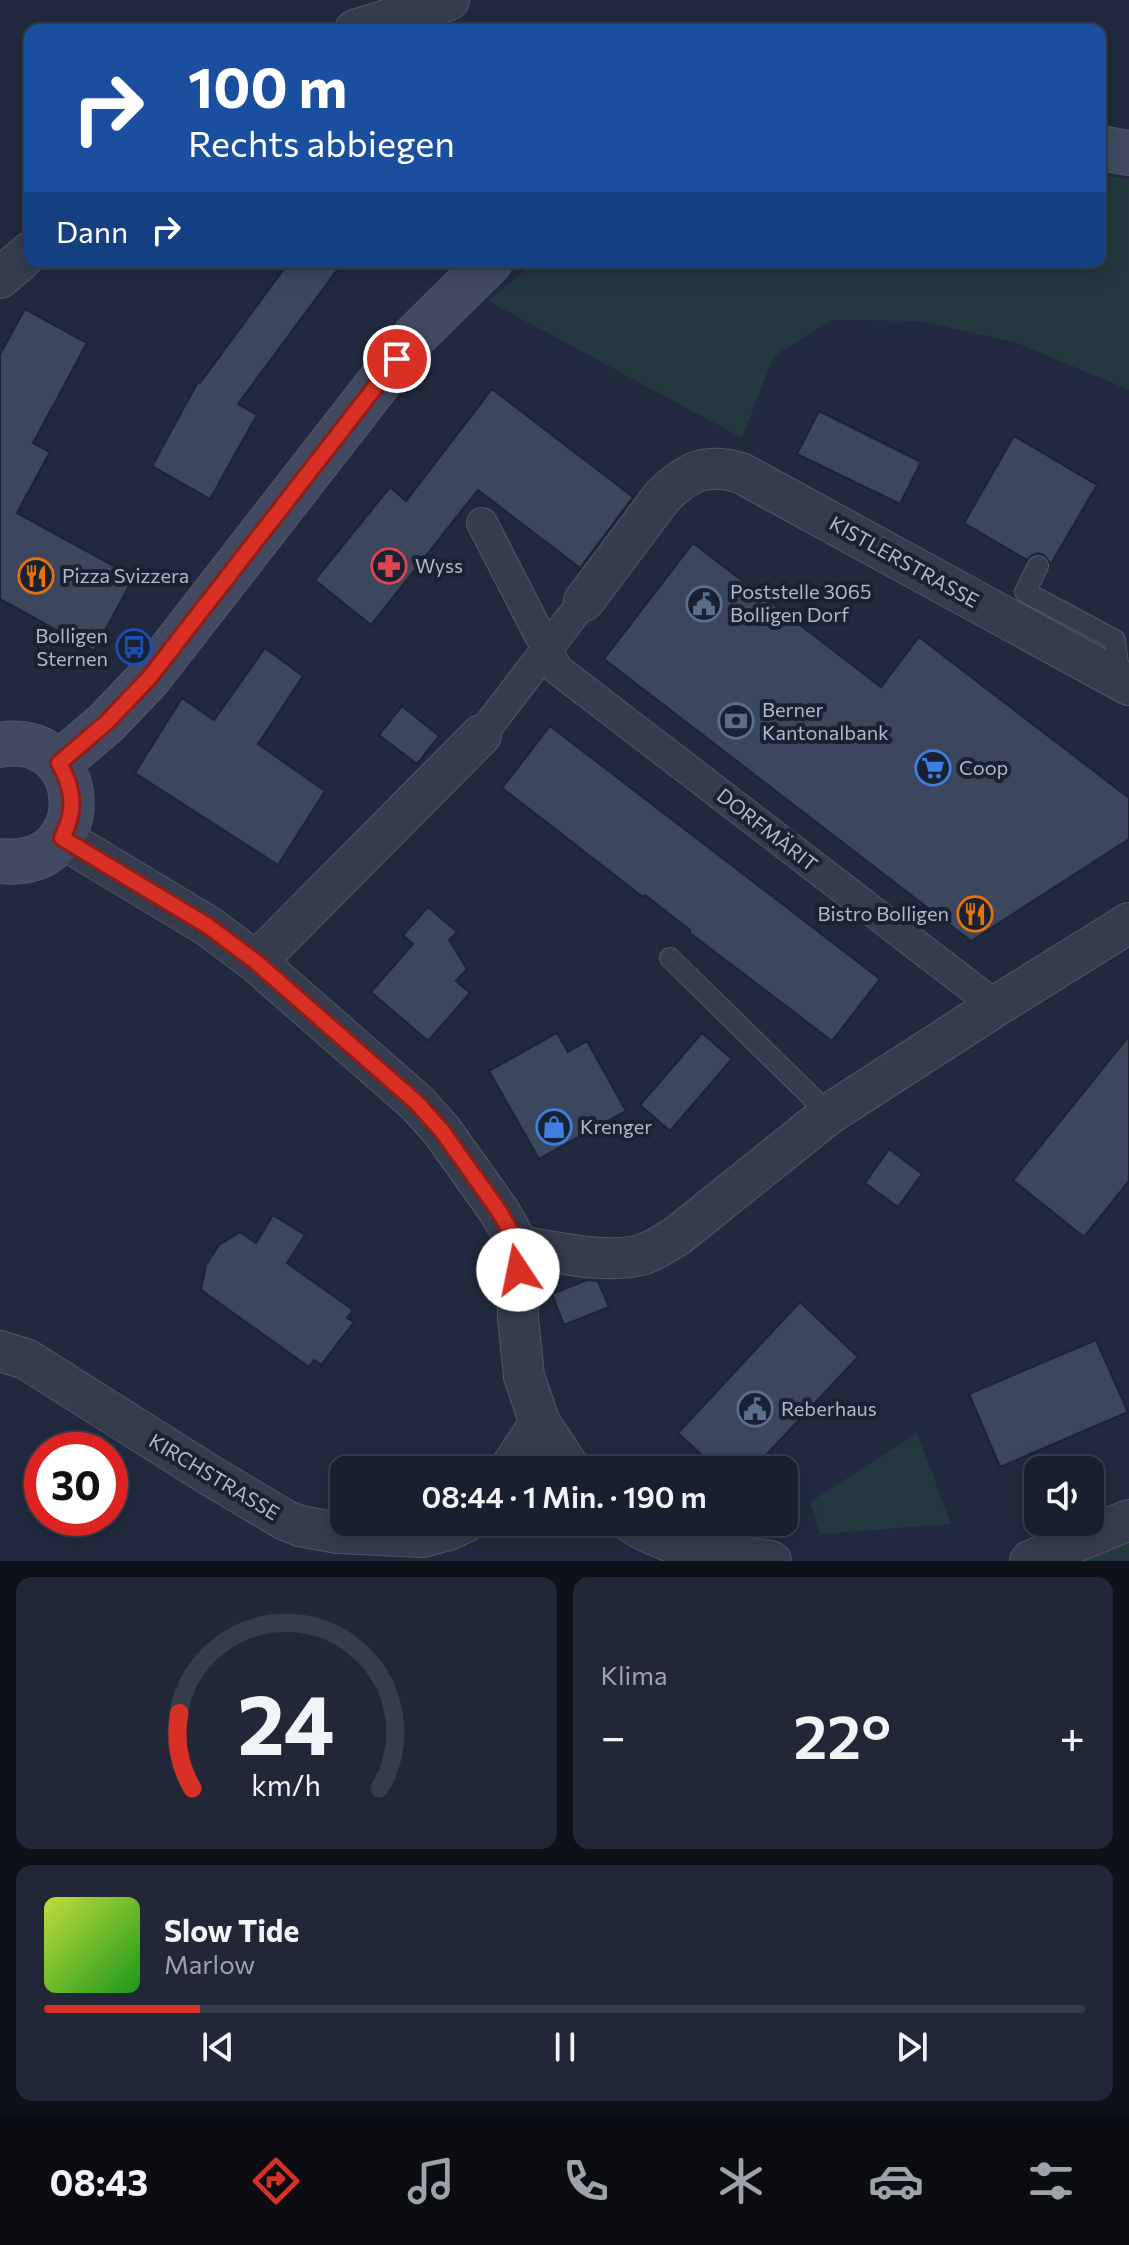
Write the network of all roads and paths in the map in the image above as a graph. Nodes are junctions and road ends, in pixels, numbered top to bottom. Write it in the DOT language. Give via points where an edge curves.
graph roads {
  1 [pos="449,0"];
  2 [pos="374,24"];
  3 [pos="1106,149"];
  4 [pos="1129,153"];
  5 [pos="24,257"];
  6 [pos="484,268"];
  7 [pos="0,278"];
  8 [pos="482,523"];
  9 [pos="1038,566"];
  10 [pos="584,601"];
  11 [pos="547,647"];
  12 [pos="1125,683"];
  13 [pos="481,735"];
  14 [pos="0,745"];
  15 [pos="59,763"];
  16 [pos="62,838"];
  17 [pos="0,861"];
  18 [pos="1129,923"];
  19 [pos="670,958"];
  20 [pos="256,962"];
  21 [pos="996,1006"];
  22 [pos="829,1114"];
  23 [pos="519,1246"];
  24 [pos="9,1349"];
  25 [pos="540,1423"];
  26 [pos="518,1456"];
  27 [pos="562,1456"];
  28 [pos="1129,1520"];
  29 [pos="440,1536"];
  30 [pos="653,1536"];
  31 [pos="421,1549"];
  32 [pos="698,1556"];
  33 [pos="771,1561"];
  34 [pos="1030,1561"];
  1 -- 2 [label="street"];
  3 -- 4 [label="main road"];
  5 -- 7 [label="street"];
  6 -- 15 [label="main road" via="415,336 149,678"];
  8 -- 11 [label="street, DORFMÄRIT"];
  9 -- 12 [label="lane" via="1025,592 1115,640"];
  10 -- 11 [label="street"];
  10 -- 12 [label="street, KISTLERSTRASSE" via="675,484 689,475 725,468"];
  11 -- 13 [label="street"];
  11 -- 21 [label="street, DORFMÄRIT" via="557,669"];
  13 -- 20 [label="street"];
  14 -- 15 [label="main road" via="33,746"];
  15 -- 16 [label="main road" via="73,808"];
  16 -- 17 [label="main road" via="35,860"];
  16 -- 20 [label="street" via="208,926"];
  18 -- 21 [label="street"];
  19 -- 22 [label="lane"];
  20 -- 23 [label="street" via="417,1103 442,1131"];
  21 -- 22 [label="street"];
  22 -- 23 [label="street" via="677,1236 644,1254 612,1259"];
  23 -- 25 [label="street" via="520,1346"];
  24 -- 31 [label="street, KIRCHSTRASSE" via="285,1520"];
  25 -- 26 [label="street"];
  25 -- 27 [label="street"];
  28 -- 34 [label="street"];
  29 -- 31 [label="street, KIRCHSTRASSE"];
  30 -- 32 [label="street"];
  32 -- 33 [label="street"];
}
